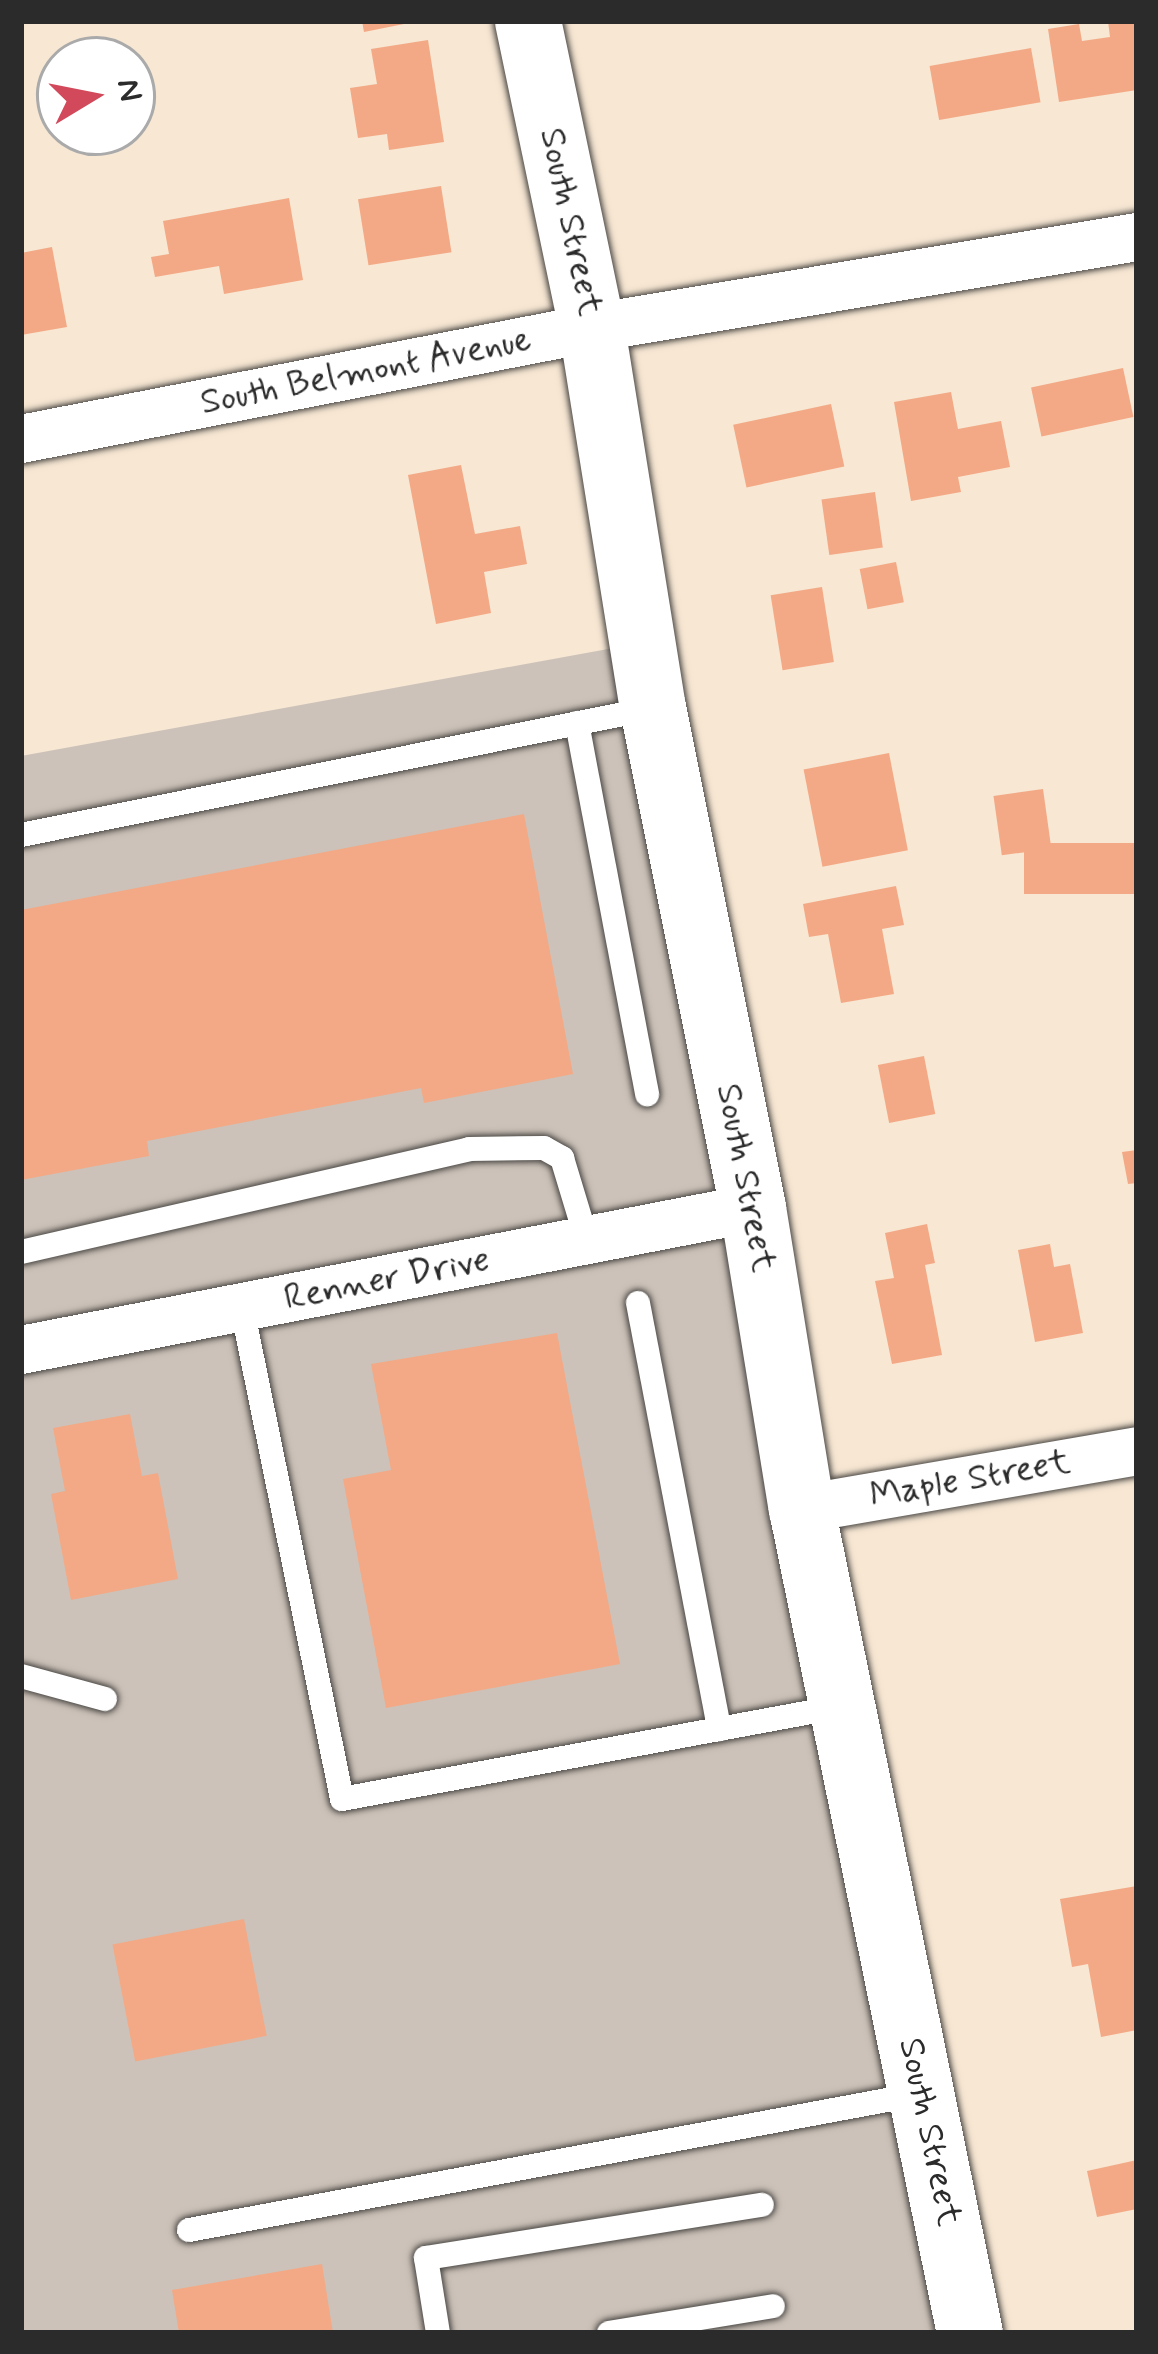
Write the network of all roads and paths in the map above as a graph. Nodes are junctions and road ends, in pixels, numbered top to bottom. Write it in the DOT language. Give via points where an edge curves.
graph roads {
  1 [pos="528,21"];
  2 [pos="1137,237"];
  3 [pos="592,328"];
  4 [pos="21,439"];
  5 [pos="653,708"];
  6 [pos="577,723"];
  7 [pos="21,835"];
  8 [pos="646,1094"];
  9 [pos="753,1208"];
  10 [pos="587,1240"];
  11 [pos="21,1252"];
  12 [pos="638,1303"];
  13 [pos="242,1308"];
  14 [pos="21,1350"];
  15 [pos="1137,1451"];
  16 [pos="802,1509"];
  17 [pos="21,1676"];
  18 [pos="105,1700"];
  19 [pos="842,1706"];
  20 [pos="719,1729"];
  21 [pos="921,2093"];
  22 [pos="762,2205"];
  23 [pos="189,2230"];
  24 [pos="772,2306"];
  25 [pos="438,2333"];
  26 [pos="609,2333"];
  27 [pos="970,2333"];
  1 -- 3 [label="street, South Street"];
  2 -- 3 [label="street, South Belmont Avenue"];
  3 -- 4 [label="street, South Belmont Avenue"];
  3 -- 5 [label="street, South Street"];
  5 -- 6 [label="lane"];
  5 -- 9 [label="street, South Street"];
  6 -- 7 [label="lane"];
  6 -- 8 [label="lane"];
  9 -- 10 [label="street, Renner Drive"];
  9 -- 16 [label="street, South Street"];
  10 -- 11 [label="lane" via="562,1158 544,1148 469,1149"];
  10 -- 13 [label="street, Renner Drive"];
  12 -- 20 [label="lane"];
  13 -- 14 [label="street, Renner Drive"];
  13 -- 20 [label="lane" via="342,1799"];
  15 -- 16 [label="street, Maple Street"];
  16 -- 19 [label="street, South Street"];
  17 -- 18 [label="lane"];
  19 -- 20 [label="lane"];
  19 -- 21 [label="street, South Street"];
  21 -- 23 [label="lane"];
  21 -- 27 [label="street, South Street"];
  22 -- 25 [label="lane" via="426,2258"];
  24 -- 26 [label="lane"];
}
